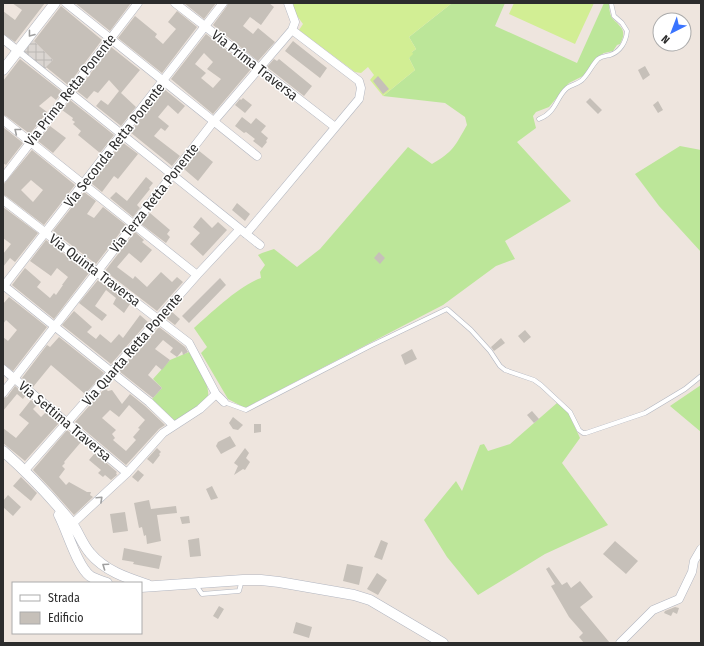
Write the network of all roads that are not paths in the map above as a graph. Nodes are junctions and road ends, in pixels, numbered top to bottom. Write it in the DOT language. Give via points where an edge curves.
graph roads {
  1 [pos="55,3"];
  2 [pos="66,3"];
  3 [pos="138,3"];
  4 [pos="175,3"];
  5 [pos="223,3"];
  6 [pos="281,3"];
  7 [pos="611,3"];
  8 [pos="288,6"];
  9 [pos="206,26"];
  10 [pos="292,30"];
  11 [pos="110,38"];
  12 [pos="3,39"];
  13 [pos="18,51"];
  14 [pos="259,68"];
  15 [pos="3,70"];
  16 [pos="164,81"];
  17 [pos="69,92"];
  18 [pos="539,119"];
  19 [pos="3,120"];
  20 [pos="214,121"];
  21 [pos="335,127"];
  22 [pos="122,134"];
  23 [pos="30,142"];
  24 [pos="257,156"];
  25 [pos="172,174"];
  26 [pos="3,178"];
  27 [pos="83,184"];
  28 [pos="3,200"];
  29 [pos="133,224"];
  30 [pos="243,231"];
  31 [pos="45,232"];
  32 [pos="260,245"];
  33 [pos="97,272"];
  34 [pos="197,275"];
  35 [pos="3,286"];
  36 [pos="159,319"];
  37 [pos="54,326"];
  38 [pos="3,369"];
  39 [pos="112,372"];
  40 [pos="701,376"];
  41 [pos="14,378"];
  42 [pos="3,393"];
  43 [pos="216,394"];
  44 [pos="224,402"];
  45 [pos="68,422"];
  46 [pos="174,425"];
  47 [pos="3,451"];
  48 [pos="25,470"];
  49 [pos="128,473"];
  50 [pos="52,500"];
  51 [pos="72,524"];
  52 [pos="701,549"];
  53 [pos="104,582"];
  54 [pos="138,582"];
  55 [pos="142,583"];
  56 [pos="142,587"];
  57 [pos="154,587"];
  58 [pos="443,643"];
  59 [pos="620,643"];
  1 -- 13 [label="street, one-way"];
  2 -- 11 [label="street"];
  3 -- 11 [label="street, Via Prima Retta Ponente"];
  4 -- 9 [label="street, Via Prima Traversa"];
  5 -- 9 [label="street, Via Seconda Retta Ponente"];
  6 -- 8 [label="street"];
  7 -- 18 [label="lane" via="614,16 627,32 625,41 613,53 599,58 584,78 568,87 551,111"];
  8 -- 10 [label="street" via="295,22"];
  9 -- 14 [label="street, Via Prima Traversa"];
  9 -- 16 [label="street, Via Seconda Retta Ponente"];
  10 -- 14 [label="street, Via Terza Retta Ponente"];
  10 -- 21 [label="street, Via Quarta Retta Ponente" via="359,81 359,99"];
  11 -- 16 [label="street"];
  11 -- 17 [label="street, Via Prima Retta Ponente"];
  12 -- 13 [label="street"];
  13 -- 15 [label="street"];
  13 -- 17 [label="street"];
  14 -- 20 [label="street, Via Terza Retta Ponente"];
  14 -- 21 [label="street, Via Prima Traversa"];
  16 -- 20 [label="street"];
  16 -- 22 [label="street, Via Seconda Retta Ponente"];
  17 -- 22 [label="street"];
  17 -- 23 [label="street, Via Prima Retta Ponente"];
  23 -- 19 [label="street, one-way"];
  20 -- 24 [label="street"];
  20 -- 25 [label="street, Via Terza Retta Ponente"];
  21 -- 30 [label="street, Via Quarta Retta Ponente"];
  22 -- 25 [label="street"];
  22 -- 27 [label="street, Via Seconda Retta Ponente"];
  23 -- 26 [label="street, Via Prima Retta Ponente"];
  23 -- 27 [label="street"];
  25 -- 29 [label="street, Via Terza Retta Ponente"];
  25 -- 30 [label="street"];
  27 -- 29 [label="street"];
  27 -- 31 [label="street, Via Seconda Retta Ponente"];
  28 -- 31 [label="street, Via Quinta Traversa"];
  29 -- 33 [label="street, Via Terza Retta Ponente"];
  29 -- 34 [label="street"];
  30 -- 32 [label="street"];
  30 -- 34 [label="street, Via Quarta Retta Ponente"];
  31 -- 33 [label="street, Via Quinta Traversa"];
  31 -- 35 [label="street, Via Seconda Retta Ponente"];
  33 -- 36 [label="street, Via Quinta Traversa"];
  33 -- 37 [label="street, Via Terza Retta Ponente"];
  34 -- 36 [label="street, Via Quarta Retta Ponente"];
  35 -- 37 [label="street"];
  36 -- 39 [label="street, Via Quarta Retta Ponente"];
  36 -- 43 [label="street, Via Quinta Traversa" via="189,343"];
  37 -- 39 [label="street"];
  37 -- 41 [label="street, Via Terza Retta Ponente"];
  38 -- 41 [label="street, Via Settima Traversa"];
  39 -- 45 [label="street, Via Quarta Retta Ponente"];
  39 -- 46 [label="street"];
  40 -- 44 [label="lane" via="685,389 645,413 582,433 566,408 534,380 500,366 471,330 447,308 246,410"];
  41 -- 42 [label="street, Via Terza Retta Ponente"];
  41 -- 45 [label="street, Via Settima Traversa"];
  43 -- 44 [label="street, Via Quinta Traversa"];
  43 -- 46 [label="street" via="200,409"];
  45 -- 48 [label="street, Via Quarta Retta Ponente"];
  45 -- 49 [label="street, Via Settima Traversa"];
  46 -- 49 [label="street" via="163,433"];
  47 -- 48 [label="street"];
  48 -- 50 [label="street"];
  51 -- 49 [label="street, one-way"];
  50 -- 51 [label="street"];
  50 -- 53 [label="street" via="84,570"];
  54 -- 51 [label="street, one-way" via="113,572 100,563 90,554"];
  52 -- 59 [label="street" via="679,599 648,614"];
  57 -- 55 [label="street, one-way"];
  56 -- 57 [label="street"];
  57 -- 58 [label="street" via="243,580 279,582 354,595 370,600"];
}
